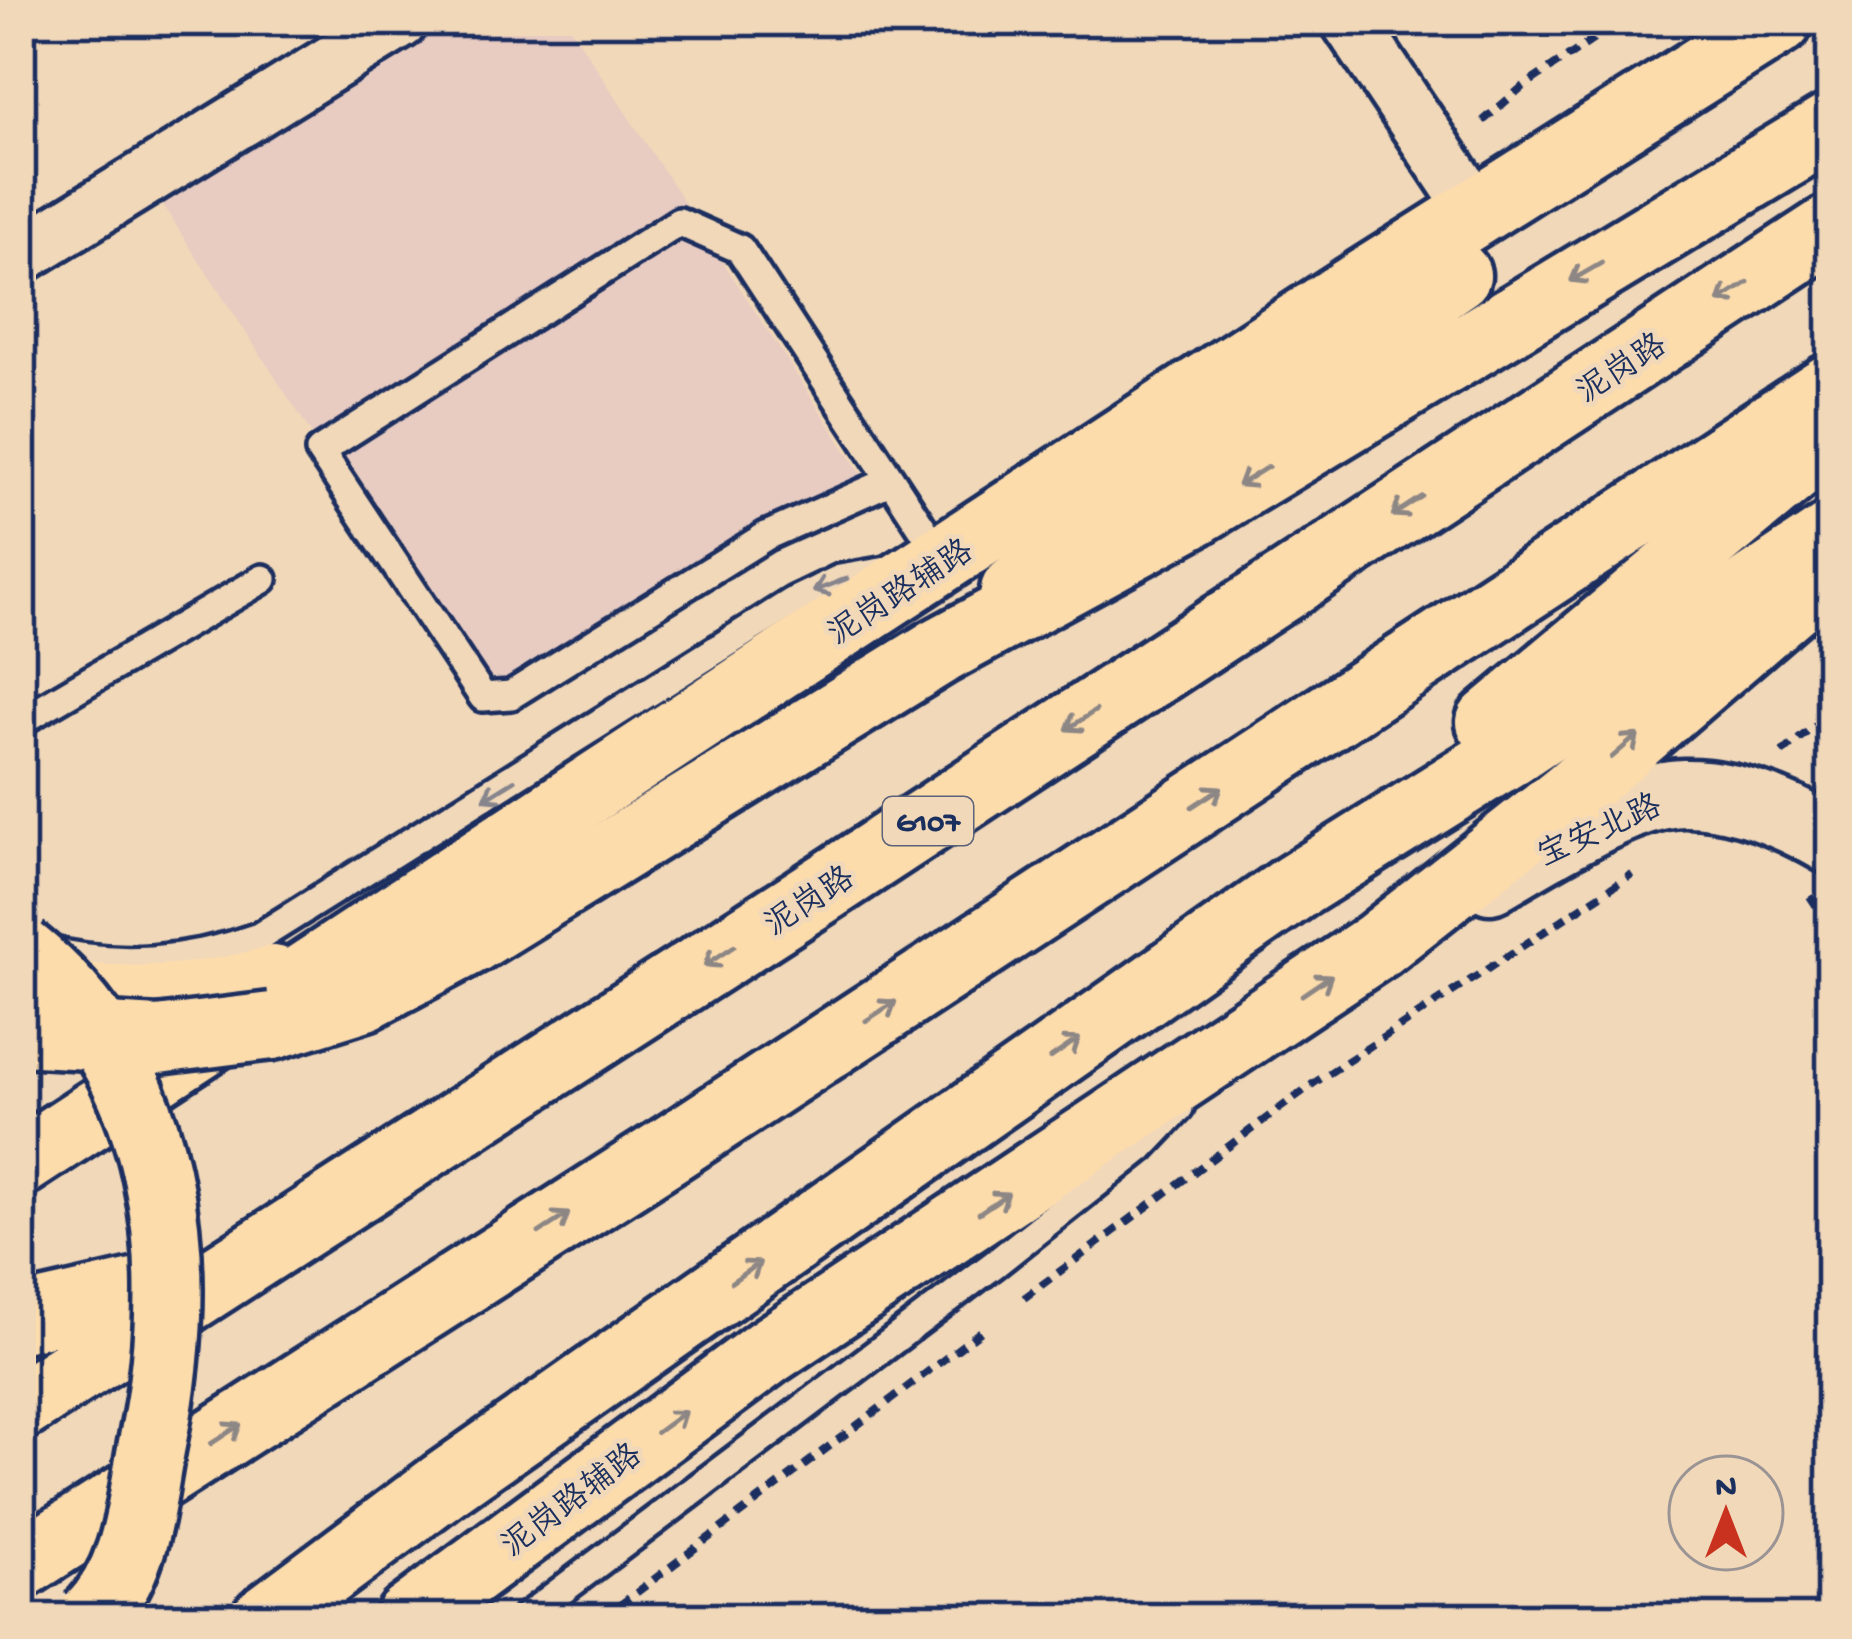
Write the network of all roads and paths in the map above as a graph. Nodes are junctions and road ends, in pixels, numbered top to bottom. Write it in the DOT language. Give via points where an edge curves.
graph roads {
  1 [pos="400,21"];
  2 [pos="1349,21"];
  3 [pos="1621,21"];
  4 [pos="1779,21"];
  5 [pos="1720,60"];
  6 [pos="1483,121"];
  7 [pos="1831,127"];
  8 [pos="1477,214"];
  9 [pos="1831,228"];
  10 [pos="21,255"];
  11 [pos="1831,388"];
  12 [pos="1831,429"];
  13 [pos="890,481"];
  14 [pos="1831,536"];
  15 [pos="944,562"];
  16 [pos="1831,569"];
  17 [pos="262,579"];
  18 [pos="938,652"];
  19 [pos="1831,712"];
  20 [pos="21,721"];
  21 [pos="1781,753"];
  22 [pos="1831,840"];
  23 [pos="1647,865"];
  24 [pos="1295,887"];
  25 [pos="1378,945"];
  26 [pos="21,947"];
  27 [pos="316,967"];
  28 [pos="21,988"];
  29 [pos="1261,1023"];
  30 [pos="21,1031"];
  31 [pos="21,1162"];
  32 [pos="232,1271"];
  33 [pos="1020,1301"];
  34 [pos="1002,1315"];
  35 [pos="21,1319"];
  36 [pos="21,1406"];
  37 [pos="21,1565"];
  38 [pos="91,1618"];
  39 [pos="266,1618"];
  40 [pos="410,1618"];
  41 [pos="525,1618"];
  42 [pos="603,1618"];
  1 -- 10 [label="street"];
  2 -- 8 [label="street"];
  3 -- 6 [label="path"];
  4 -- 5 [label="main road, 泥岗路辅路"];
  5 -- 8 [label="main road, 泥岗路辅路"];
  5 -- 18 [label="main road" via="1478,262 1089,530"];
  7 -- 18 [label="main road, one-way" via="1194,513"];
  8 -- 15 [label="main road, 泥岗路辅路"];
  9 -- 32 [label="main road, 泥岗路 / G107, one-way"];
  37 -- 11 [label="main road, one-way"];
  12 -- 24 [label="main road"];
  13 -- 13 [label="lane" via="740,250 679,222 320,452 483,697 511,694 766,536"];
  13 -- 15 [label="lane"];
  14 -- 24 [label="main road"];
  15 -- 26 [label="lane, one-way" via="819,587 259,937 123,961"];
  15 -- 27 [label="main road, 泥岗路辅路"];
  25 -- 16 [label="main road, 泥岗路辅路, one-way" via="1567,796"];
  17 -- 20 [label="lane"];
  18 -- 30 [label="main road, bridge" via="364,998 272,1026 158,1040"];
  19 -- 21 [label="path"];
  22 -- 25 [label="street, 宝安北路" via="1742,802 1681,793 1556,842"];
  23 -- 33 [label="path" via="1313,1084"];
  39 -- 24 [label="main road, one-way"];
  29 -- 25 [label="main road, 泥岗路辅路, one-way"];
  26 -- 38 [label="main road, bridge" via="77,1005 118,1065 152,1145 167,1224 168,1350 142,1527"];
  27 -- 28 [label="main road" via="221,994 148,1000"];
  27 -- 31 [label="main road, 泥岗路辅路"];
  40 -- 29 [label="main road, 泥岗路辅路, one-way" via="769,1351"];
  29 -- 41 [label="lane" via="1141,1148"];
  32 -- 35 [label="main road"];
  32 -- 36 [label="main road, 泥岗路 / G107"];
  34 -- 42 [label="path"];
}
